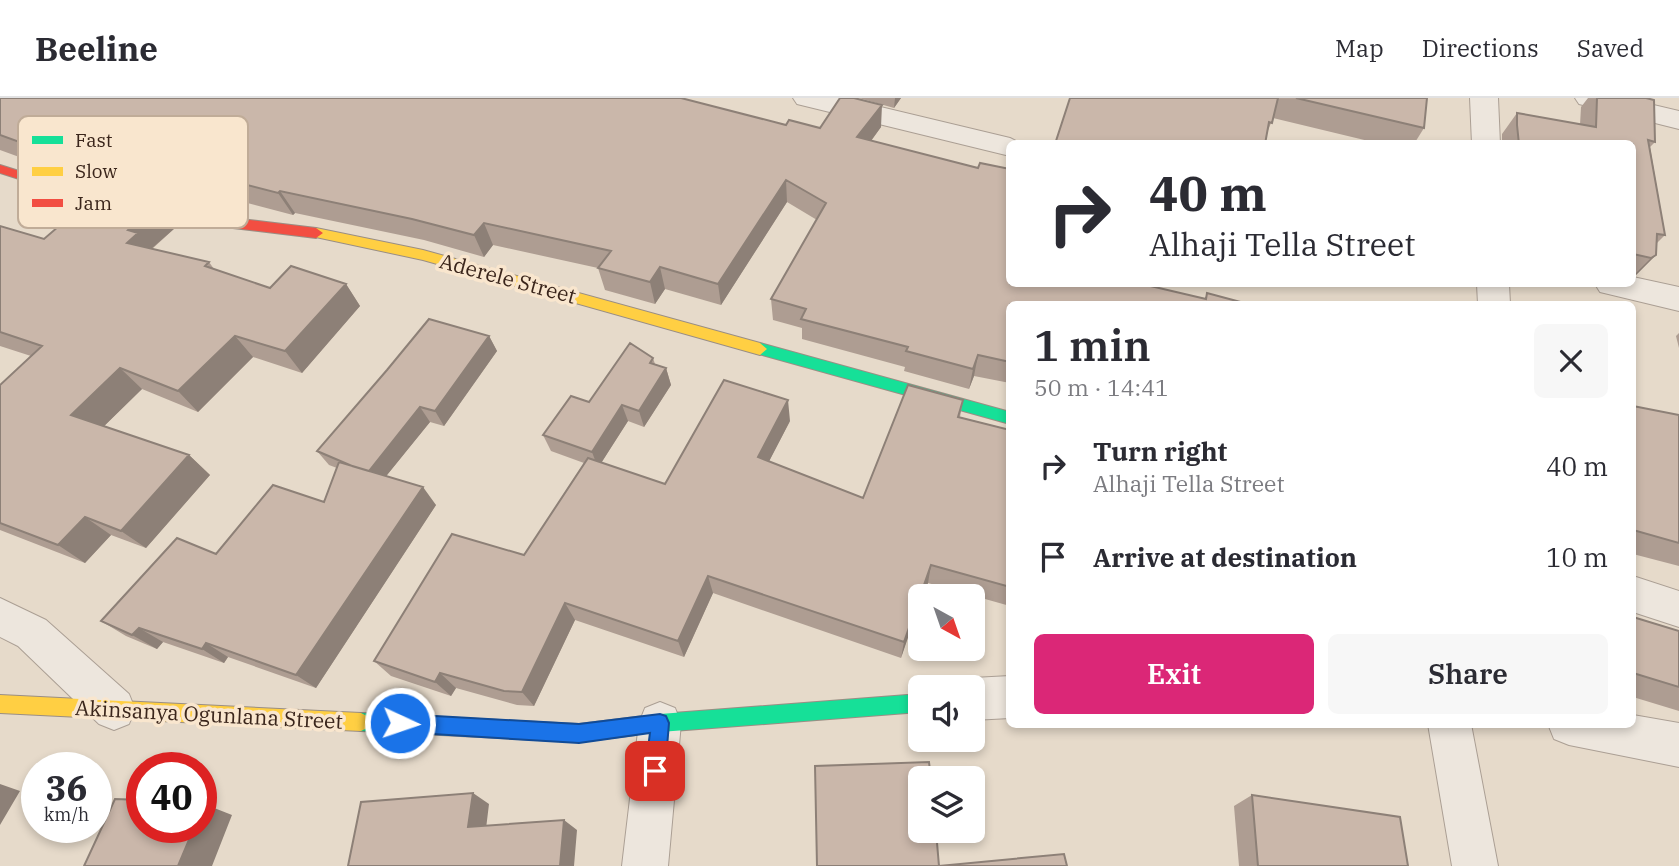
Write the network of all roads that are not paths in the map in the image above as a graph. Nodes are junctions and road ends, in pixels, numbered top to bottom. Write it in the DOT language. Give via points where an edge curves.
graph roads {
  1 [pos="807,98"];
  2 [pos="1484,98"];
  3 [pos="1589,98"];
  4 [pos="1679,120"];
  5 [pos="1486,140"];
  6 [pos="1006,146"];
  7 [pos="0,169"];
  8 [pos="18,175"];
  9 [pos="248,224"];
  10 [pos="1625,287"];
  11 [pos="1679,299"];
  12 [pos="1006,417"];
  13 [pos="1636,595"];
  14 [pos="1679,608"];
  15 [pos="0,617"];
  16 [pos="1006,696"];
  17 [pos="985,698"];
  18 [pos="0,704"];
  19 [pos="908,704"];
  20 [pos="114,709"];
  21 [pos="660,723"];
  22 [pos="1450,728"];
  23 [pos="1590,728"];
  24 [pos="1679,745"];
  25 [pos="645,866"];
  26 [pos="1475,866"];
  1 -- 6 [label="street"];
  2 -- 5 [label="street"];
  3 -- 4 [label="street"];
  7 -- 8 [label="street, Aderele Street"];
  9 -- 12 [label="street, Aderele Street" via="302,230 423,255"];
  10 -- 11 [label="street"];
  13 -- 14 [label="street"];
  15 -- 20 [label="street" via="32,633"];
  16 -- 17 [label="street"];
  18 -- 20 [label="street, Akinsanya Ogunlana Street"];
  19 -- 21 [label="street, Akinsanya Ogunlana Street"];
  20 -- 21 [label="street, Akinsanya Ogunlana Street" via="579,733"];
  21 -- 25 [label="street"];
  22 -- 26 [label="street"];
  23 -- 24 [label="street"];
}
